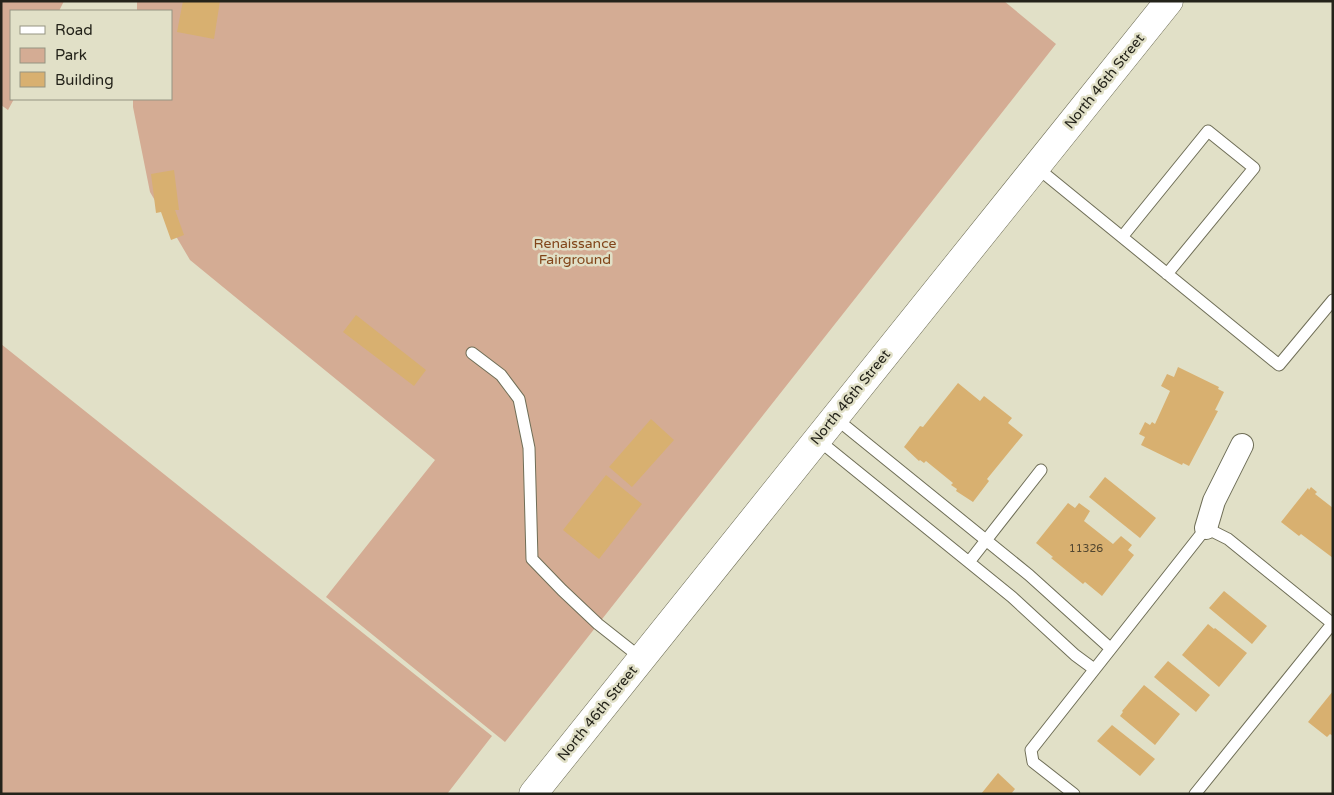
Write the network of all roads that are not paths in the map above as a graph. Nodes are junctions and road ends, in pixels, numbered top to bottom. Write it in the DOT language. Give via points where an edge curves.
graph roads {
  1 [pos="1169,1"];
  2 [pos="1035,166"];
  3 [pos="1122,237"];
  4 [pos="1167,274"];
  5 [pos="1333,300"];
  6 [pos="472,354"];
  7 [pos="834,417"];
  8 [pos="817,439"];
  9 [pos="1242,445"];
  10 [pos="1041,470"];
  11 [pos="1206,528"];
  12 [pos="986,539"];
  13 [pos="969,562"];
  14 [pos="1332,624"];
  15 [pos="1110,648"];
  16 [pos="641,658"];
  17 [pos="1094,669"];
  18 [pos="533,794"];
  19 [pos="1074,794"];
  20 [pos="1195,794"];
  1 -- 2 [label="street, North 46th Street"];
  2 -- 3 [label="lane"];
  2 -- 7 [label="street, North 46th Street"];
  3 -- 4 [label="lane"];
  3 -- 4 [label="lane" via="1208,131 1231,149 1254,168"];
  4 -- 5 [label="lane" via="1280,365"];
  6 -- 16 [label="lane" via="501,375 519,399 529,448 532,559 598,624"];
  7 -- 8 [label="street, North 46th Street"];
  7 -- 12 [label="lane"];
  8 -- 13 [label="lane"];
  8 -- 16 [label="street, North 46th Street"];
  9 -- 11 [label="street" via="1214,501"];
  10 -- 12 [label="lane"];
  11 -- 14 [label="lane" via="1228,539"];
  11 -- 15 [label="lane"];
  12 -- 13 [label="lane"];
  12 -- 15 [label="lane"];
  13 -- 17 [label="lane"];
  14 -- 20 [label="lane"];
  15 -- 17 [label="lane"];
  16 -- 18 [label="street, North 46th Street"];
  17 -- 19 [label="lane" via="1031,750 1034,762"];
}
